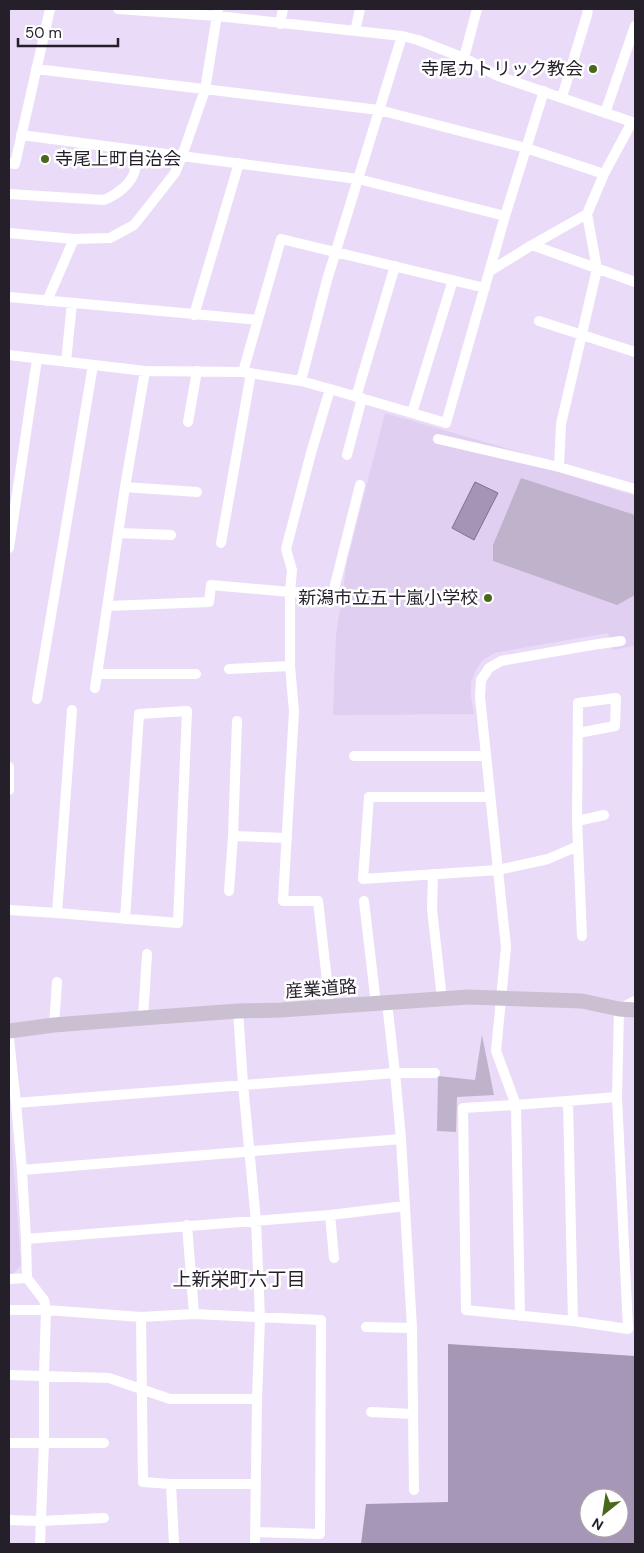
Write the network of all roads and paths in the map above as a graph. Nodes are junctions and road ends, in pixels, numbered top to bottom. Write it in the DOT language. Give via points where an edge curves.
graph roads {
  1 [pos="50,9"];
  2 [pos="118,9"];
  3 [pos="283,9"];
  4 [pos="360,9"];
  5 [pos="477,9"];
  6 [pos="588,9"];
  7 [pos="152,10"];
  8 [pos="218,12"];
  9 [pos="280,24"];
  10 [pos="635,26"];
  11 [pos="355,31"];
  12 [pos="402,36"];
  13 [pos="631,54"];
  14 [pos="464,58"];
  15 [pos="36,68"];
  16 [pos="205,90"];
  17 [pos="544,91"];
  18 [pos="562,97"];
  19 [pos="379,110"];
  20 [pos="605,112"];
  21 [pos="633,123"];
  22 [pos="22,135"];
  23 [pos="526,148"];
  24 [pos="138,150"];
  25 [pos="182,156"];
  26 [pos="9,163"];
  27 [pos="239,163"];
  28 [pos="604,174"];
  29 [pos="358,178"];
  30 [pos="9,194"];
  31 [pos="588,214"];
  32 [pos="506,216"];
  33 [pos="9,234"];
  34 [pos="74,239"];
  35 [pos="532,245"];
  36 [pos="336,252"];
  37 [pos="395,266"];
  38 [pos="597,268"];
  39 [pos="490,271"];
  40 [pos="453,280"];
  41 [pos="635,282"];
  42 [pos="485,288"];
  43 [pos="9,297"];
  44 [pos="47,301"];
  45 [pos="72,303"];
  46 [pos="194,315"];
  47 [pos="258,320"];
  48 [pos="539,321"];
  49 [pos="582,334"];
  50 [pos="635,352"];
  51 [pos="9,355"];
  52 [pos="37,359"];
  53 [pos="66,362"];
  54 [pos="93,365"];
  55 [pos="145,371"];
  56 [pos="198,371"];
  57 [pos="247,373"];
  58 [pos="301,382"];
  59 [pos="330,389"];
  60 [pos="359,398"];
  61 [pos="412,413"];
  62 [pos="188,422"];
  63 [pos="438,439"];
  64 [pos="347,454"];
  65 [pos="559,467"];
  66 [pos="360,485"];
  67 [pos="125,487"];
  68 [pos="635,489"];
  69 [pos="197,492"];
  70 [pos="119,534"];
  71 [pos="171,535"];
  72 [pos="221,543"];
  73 [pos="9,548"];
  74 [pos="290,592"];
  75 [pos="108,606"];
  76 [pos="621,642"];
  77 [pos="290,666"];
  78 [pos="228,669"];
  79 [pos="97,674"];
  80 [pos="196,674"];
  81 [pos="95,688"];
  82 [pos="37,700"];
  83 [pos="72,710"];
  84 [pos="237,721"];
  85 [pos="578,733"];
  86 [pos="354,756"];
  87 [pos="486,756"];
  88 [pos="9,767"];
  89 [pos="9,790"];
  90 [pos="490,797"];
  91 [pos="604,815"];
  92 [pos="577,821"];
  93 [pos="233,836"];
  94 [pos="287,838"];
  95 [pos="578,846"];
  96 [pos="498,870"];
  97 [pos="433,874"];
  98 [pos="228,891"];
  99 [pos="364,901"];
  100 [pos="9,910"];
  101 [pos="57,913"];
  102 [pos="125,920"];
  103 [pos="582,936"];
  104 [pos="147,954"];
  105 [pos="57,982"];
  106 [pos="442,999"];
  107 [pos="501,999"];
  108 [pos="635,1001"];
  109 [pos="381,1004"];
  110 [pos="330,1007"];
  111 [pos="619,1009"];
  112 [pos="635,1010"];
  113 [pos="238,1011"];
  114 [pos="143,1018"];
  115 [pos="54,1025"];
  116 [pos="9,1031"];
  117 [pos="9,1039"];
  118 [pos="395,1073"];
  119 [pos="435,1073"];
  120 [pos="243,1084"];
  121 [pos="617,1097"];
  122 [pos="568,1101"];
  123 [pos="16,1103"];
  124 [pos="516,1105"];
  125 [pos="400,1139"];
  126 [pos="249,1151"];
  127 [pos="22,1170"];
  128 [pos="405,1206"];
  129 [pos="330,1215"];
  130 [pos="256,1220"];
  131 [pos="187,1226"];
  132 [pos="26,1239"];
  133 [pos="334,1258"];
  134 [pos="27,1278"];
  135 [pos="9,1279"];
  136 [pos="9,1310"];
  137 [pos="46,1310"];
  138 [pos="194,1314"];
  139 [pos="520,1316"];
  140 [pos="141,1317"];
  141 [pos="260,1318"];
  142 [pos="573,1322"];
  143 [pos="366,1327"];
  144 [pos="412,1328"];
  145 [pos="9,1375"];
  146 [pos="44,1375"];
  147 [pos="142,1390"];
  148 [pos="257,1399"];
  149 [pos="371,1412"];
  150 [pos="413,1414"];
  151 [pos="9,1443"];
  152 [pos="44,1443"];
  153 [pos="104,1443"];
  154 [pos="171,1484"];
  155 [pos="256,1484"];
  156 [pos="414,1490"];
  157 [pos="104,1518"];
  158 [pos="9,1520"];
  159 [pos="40,1521"];
  160 [pos="256,1532"];
  161 [pos="40,1544"];
  162 [pos="174,1544"];
  163 [pos="255,1544"];
  1 -- 15 [label="street"];
  2 -- 7 [label="street"];
  3 -- 9 [label="street"];
  4 -- 11 [label="street"];
  5 -- 14 [label="street"];
  6 -- 18 [label="street"];
  7 -- 8 [label="street"];
  8 -- 9 [label="street"];
  8 -- 16 [label="street"];
  9 -- 11 [label="street"];
  10 -- 13 [label="street"];
  11 -- 12 [label="street"];
  12 -- 14 [label="street"];
  12 -- 19 [label="street"];
  13 -- 20 [label="street"];
  14 -- 17 [label="street" via="498,76"];
  15 -- 16 [label="street"];
  15 -- 22 [label="street"];
  16 -- 19 [label="street"];
  16 -- 25 [label="street"];
  17 -- 18 [label="street"];
  17 -- 23 [label="street"];
  18 -- 20 [label="street"];
  19 -- 23 [label="street"];
  19 -- 29 [label="street"];
  20 -- 21 [label="street"];
  21 -- 28 [label="street"];
  22 -- 24 [label="street"];
  22 -- 26 [label="street" via="15,164"];
  23 -- 28 [label="street"];
  23 -- 32 [label="street"];
  24 -- 25 [label="street"];
  24 -- 30 [label="street" via="131,178 117,194 104,200"];
  25 -- 27 [label="street"];
  25 -- 34 [label="street" via="175,173 134,225 110,238"];
  27 -- 29 [label="street"];
  27 -- 46 [label="street"];
  28 -- 31 [label="street"];
  29 -- 32 [label="street"];
  29 -- 36 [label="street"];
  31 -- 35 [label="street"];
  31 -- 38 [label="street"];
  32 -- 39 [label="street"];
  33 -- 34 [label="street"];
  34 -- 44 [label="street"];
  35 -- 38 [label="street"];
  35 -- 39 [label="street"];
  36 -- 37 [label="street"];
  36 -- 47 [label="street" via="281,240"];
  36 -- 58 [label="street"];
  37 -- 40 [label="street"];
  37 -- 60 [label="street"];
  38 -- 41 [label="street"];
  38 -- 49 [label="street"];
  39 -- 42 [label="street"];
  40 -- 42 [label="street"];
  40 -- 61 [label="street"];
  42 -- 61 [label="street" via="446,423"];
  43 -- 44 [label="street"];
  44 -- 45 [label="street"];
  45 -- 46 [label="street"];
  45 -- 53 [label="street"];
  46 -- 47 [label="street"];
  47 -- 57 [label="street"];
  48 -- 49 [label="street"];
  49 -- 50 [label="street"];
  49 -- 65 [label="street" via="561,424"];
  51 -- 52 [label="street"];
  52 -- 53 [label="street"];
  52 -- 73 [label="street"];
  53 -- 54 [label="street"];
  54 -- 55 [label="street"];
  54 -- 82 [label="street"];
  55 -- 56 [label="street"];
  55 -- 67 [label="street"];
  56 -- 57 [label="street"];
  56 -- 62 [label="street"];
  57 -- 58 [label="street"];
  57 -- 72 [label="street"];
  58 -- 59 [label="street"];
  59 -- 60 [label="street"];
  59 -- 74 [label="street" via="286,549 292,570"];
  60 -- 61 [label="street"];
  60 -- 64 [label="street"];
  63 -- 65 [label="street"];
  65 -- 68 [label="street"];
  66 -- 74 [label="street" via="333,593"];
  67 -- 69 [label="street"];
  67 -- 70 [label="street"];
  70 -- 71 [label="street"];
  70 -- 75 [label="street"];
  74 -- 75 [label="street" via="211,585 209,602"];
  74 -- 77 [label="street"];
  75 -- 79 [label="street"];
  76 -- 87 [label="street" via="501,661 490,668 481,680 480,697"];
  77 -- 78 [label="street"];
  77 -- 94 [label="street" via="294,711"];
  79 -- 80 [label="street"];
  79 -- 81 [label="street"];
  83 -- 101 [label="street"];
  84 -- 93 [label="street"];
  85 -- 85 [label="street" via="578,703 616,698 615,726"];
  85 -- 92 [label="street"];
  86 -- 87 [label="street"];
  87 -- 90 [label="street"];
  88 -- 89 [label="street"];
  90 -- 96 [label="street"];
  90 -- 97 [label="street" via="369,797 363,879"];
  91 -- 92 [label="street"];
  92 -- 95 [label="street"];
  93 -- 94 [label="street"];
  93 -- 98 [label="street"];
  94 -- 110 [label="street" via="283,901 318,901"];
  95 -- 96 [label="street" via="548,859"];
  95 -- 103 [label="street"];
  96 -- 97 [label="street"];
  96 -- 107 [label="street" via="506,947"];
  97 -- 106 [label="street" via="432,909"];
  99 -- 109 [label="street"];
  100 -- 101 [label="street"];
  101 -- 102 [label="street"];
  102 -- 102 [label="street" via="178,923 187,711 139,714"];
  104 -- 114 [label="street"];
  105 -- 115 [label="street"];
  106 -- 107 [label="street, 産業道路"];
  106 -- 109 [label="street, 産業道路"];
  107 -- 111 [label="street, 産業道路" via="582,1000"];
  107 -- 124 [label="street" via="496,1051"];
  108 -- 111 [label="street"];
  109 -- 110 [label="street, 産業道路"];
  109 -- 118 [label="street"];
  110 -- 113 [label="street, 産業道路"];
  111 -- 112 [label="street, 産業道路"];
  111 -- 121 [label="street"];
  113 -- 114 [label="street, 産業道路"];
  113 -- 120 [label="street"];
  114 -- 115 [label="street, 産業道路"];
  115 -- 116 [label="street, 産業道路"];
  117 -- 123 [label="street"];
  118 -- 119 [label="street"];
  118 -- 120 [label="street"];
  118 -- 125 [label="street"];
  120 -- 123 [label="street"];
  120 -- 126 [label="street"];
  121 -- 122 [label="street"];
  121 -- 142 [label="street" via="628,1329"];
  122 -- 124 [label="street"];
  122 -- 142 [label="street"];
  123 -- 127 [label="street"];
  124 -- 139 [label="street"];
  124 -- 139 [label="street" via="463,1108 466,1310"];
  125 -- 126 [label="street"];
  125 -- 128 [label="street"];
  126 -- 127 [label="street"];
  126 -- 130 [label="street"];
  127 -- 132 [label="street"];
  128 -- 129 [label="street"];
  128 -- 144 [label="street"];
  129 -- 130 [label="street"];
  129 -- 133 [label="street"];
  130 -- 131 [label="street"];
  130 -- 141 [label="street"];
  131 -- 132 [label="street"];
  131 -- 138 [label="street"];
  132 -- 134 [label="street"];
  134 -- 135 [label="street"];
  134 -- 137 [label="street" via="44,1300"];
  136 -- 137 [label="street"];
  137 -- 140 [label="street"];
  137 -- 146 [label="street"];
  138 -- 140 [label="street"];
  138 -- 141 [label="street"];
  139 -- 142 [label="street"];
  140 -- 147 [label="street"];
  141 -- 148 [label="street"];
  141 -- 160 [label="street" via="321,1320 320,1534"];
  143 -- 144 [label="street"];
  144 -- 150 [label="street"];
  145 -- 146 [label="street"];
  146 -- 147 [label="street" via="109,1378"];
  146 -- 152 [label="street"];
  147 -- 148 [label="street" via="170,1399"];
  147 -- 154 [label="street" via="143,1482"];
  148 -- 155 [label="street"];
  149 -- 150 [label="street"];
  150 -- 156 [label="street"];
  151 -- 152 [label="street"];
  152 -- 153 [label="street"];
  152 -- 159 [label="street"];
  154 -- 155 [label="street"];
  154 -- 162 [label="street"];
  155 -- 160 [label="street"];
  157 -- 159 [label="street"];
  158 -- 159 [label="street"];
  159 -- 161 [label="street"];
  160 -- 163 [label="street"];
}
